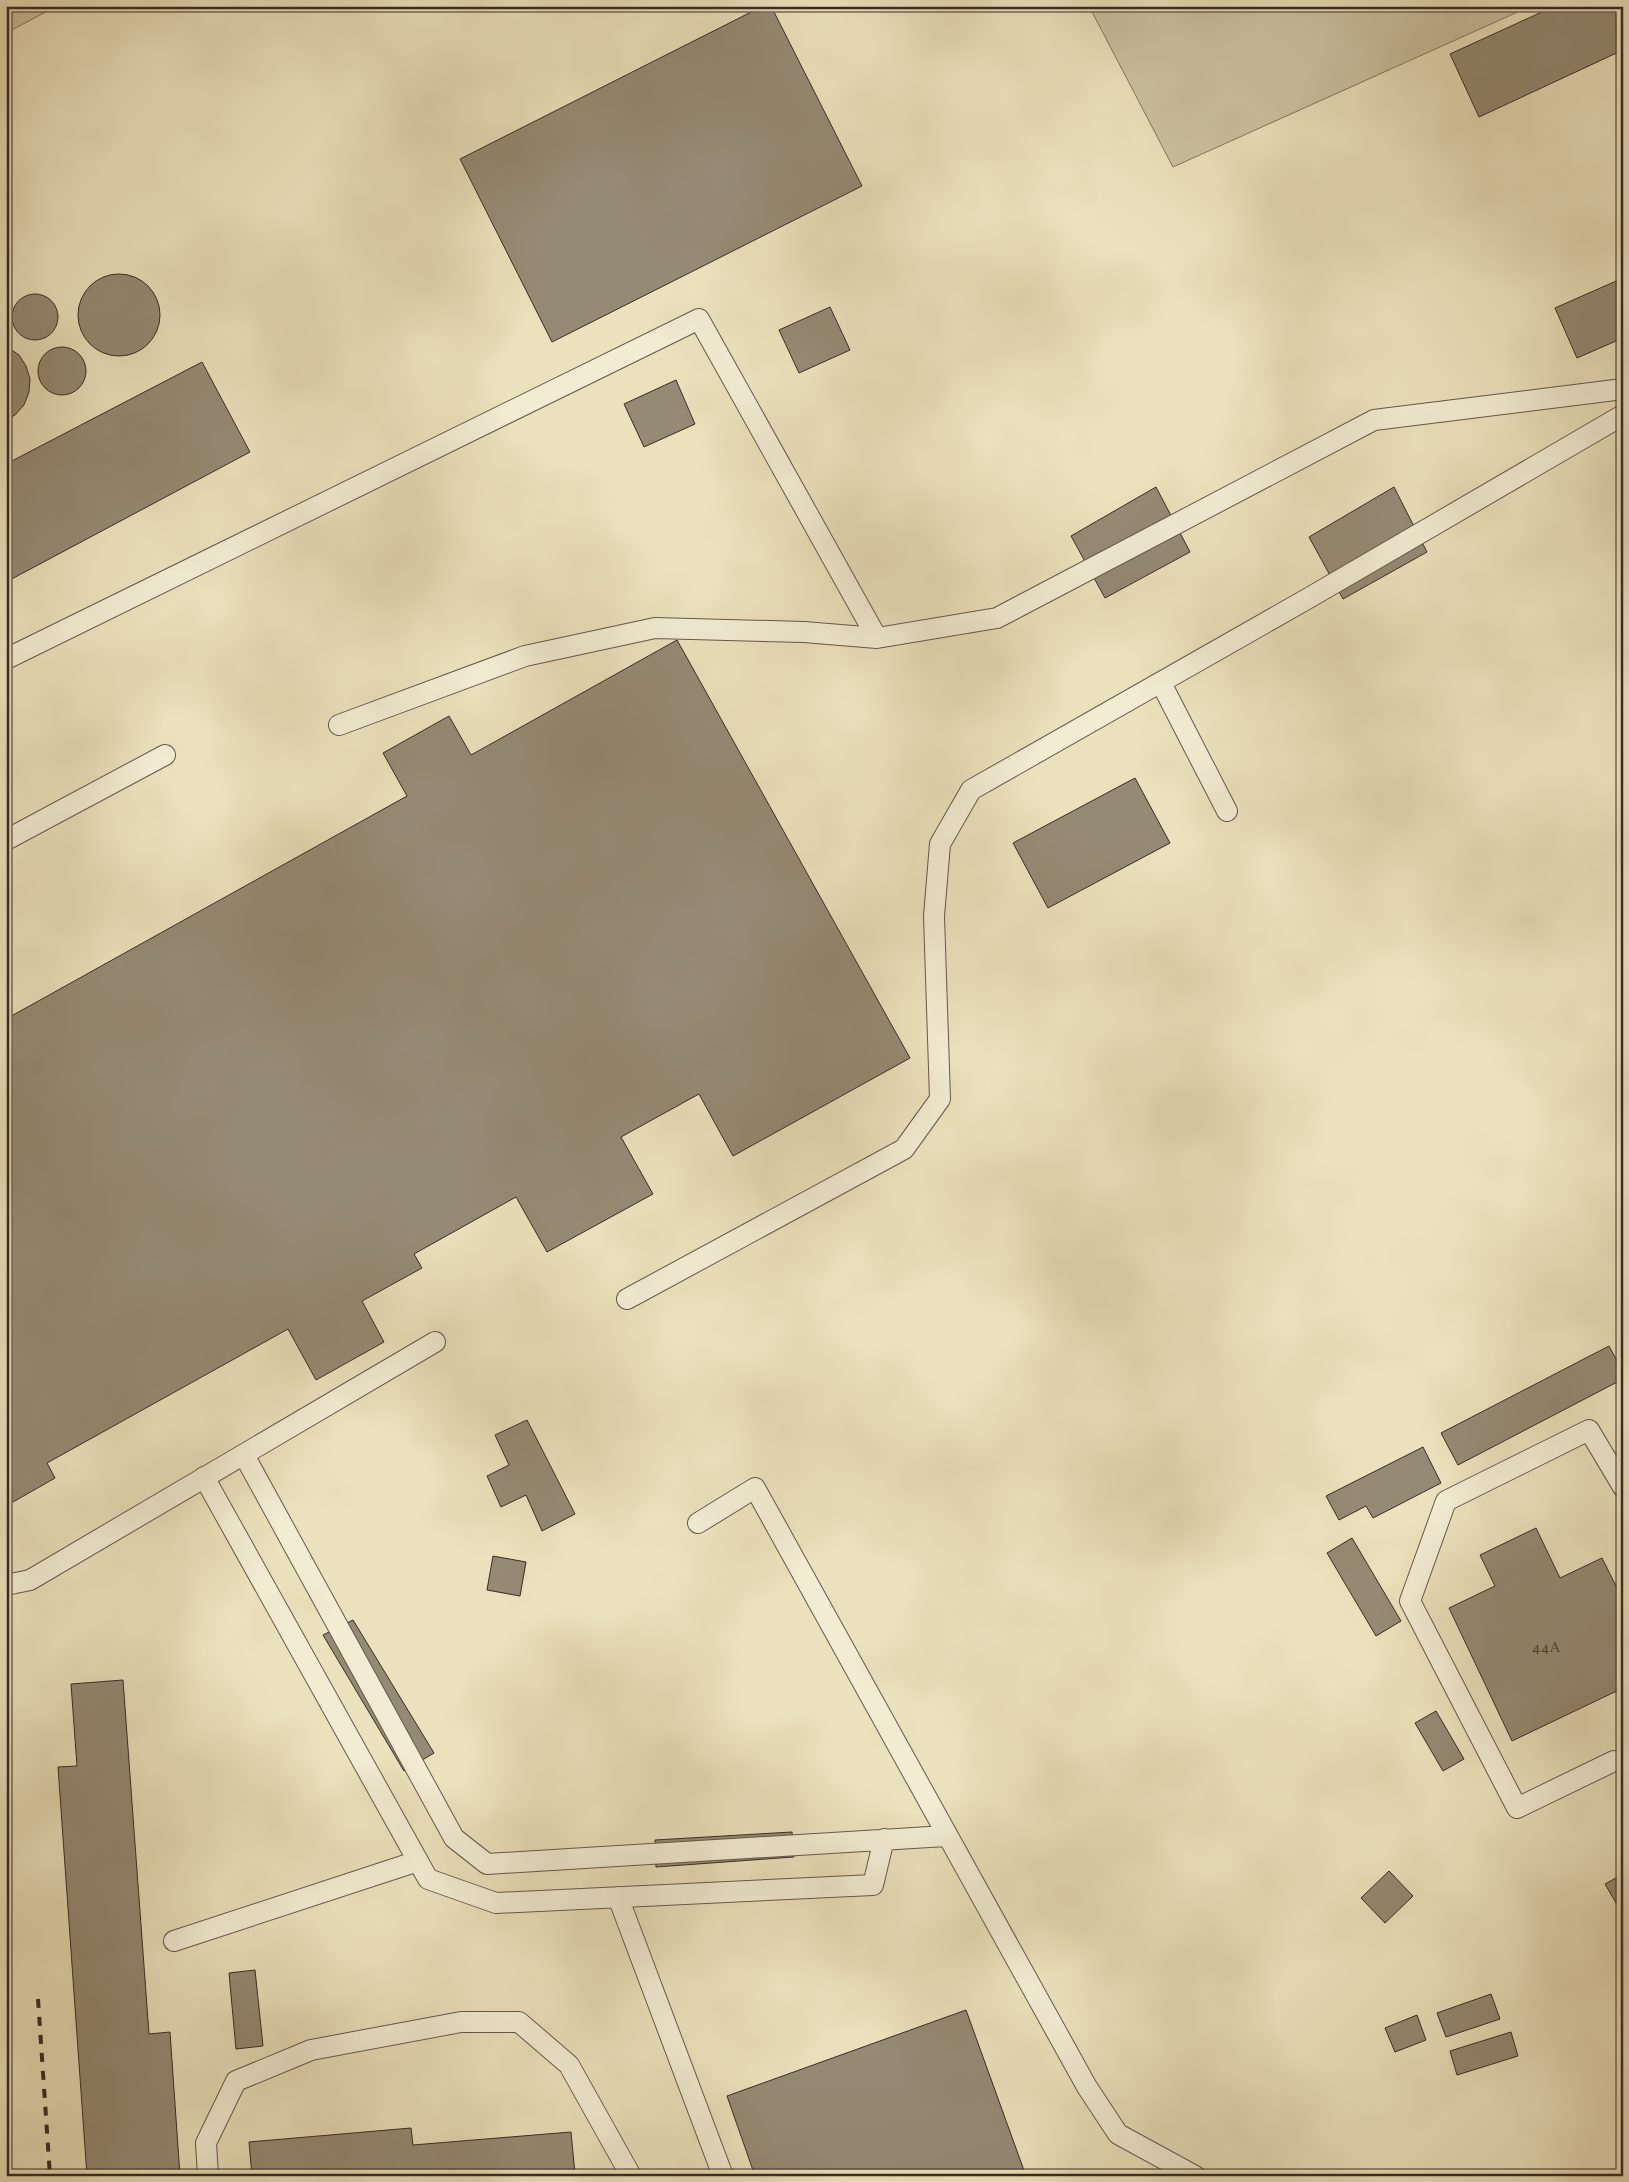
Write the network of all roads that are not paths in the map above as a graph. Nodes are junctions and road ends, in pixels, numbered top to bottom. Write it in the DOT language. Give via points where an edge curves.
graph roads {
  1 [pos="1623,389"];
  2 [pos="1623,415"];
  3 [pos="877,638"];
  4 [pos="6,658"];
  5 [pos="1161,683"];
  6 [pos="339,725"];
  7 [pos="165,755"];
  8 [pos="1227,811"];
  9 [pos="6,840"];
  10 [pos="627,1298"];
  11 [pos="435,1342"];
  12 [pos="244,1455"];
  13 [pos="204,1477"];
  14 [pos="1623,1487"];
  15 [pos="698,1523"];
  16 [pos="6,1585"];
  17 [pos="1614,1761"];
  18 [pos="946,1836"];
  19 [pos="884,1839"];
  20 [pos="418,1860"];
  21 [pos="618,1897"];
  22 [pos="174,1941"];
  23 [pos="208,2176"];
  24 [pos="631,2176"];
  25 [pos="723,2176"];
  26 [pos="1195,2176"];
  1 -- 3 [label="lane" via="1374,420 997,618"];
  2 -- 5 [label="lane"];
  3 -- 4 [label="lane" via="699,319"];
  3 -- 6 [label="lane" via="804,632 655,628 526,656"];
  5 -- 8 [label="lane"];
  5 -- 10 [label="lane" via="971,790 940,844 934,916 940,1099 904,1149"];
  7 -- 9 [label="lane"];
  11 -- 12 [label="lane"];
  12 -- 13 [label="lane"];
  12 -- 19 [label="lane" via="454,1838 487,1864"];
  13 -- 16 [label="lane" via="30,1580"];
  13 -- 20 [label="lane"];
  14 -- 17 [label="lane" via="1589,1430 1446,1501 1410,1601 1517,1808"];
  15 -- 18 [label="lane" via="755,1488"];
  18 -- 19 [label="lane"];
  18 -- 26 [label="lane" via="1087,2087 1118,2134"];
  19 -- 21 [label="lane" via="873,1885"];
  20 -- 21 [label="lane" via="428,1879 496,1903"];
  20 -- 22 [label="lane"];
  21 -- 25 [label="lane"];
  23 -- 24 [label="lane" via="206,2144 236,2081 311,2050 461,2022 518,2022 569,2065"];
}
